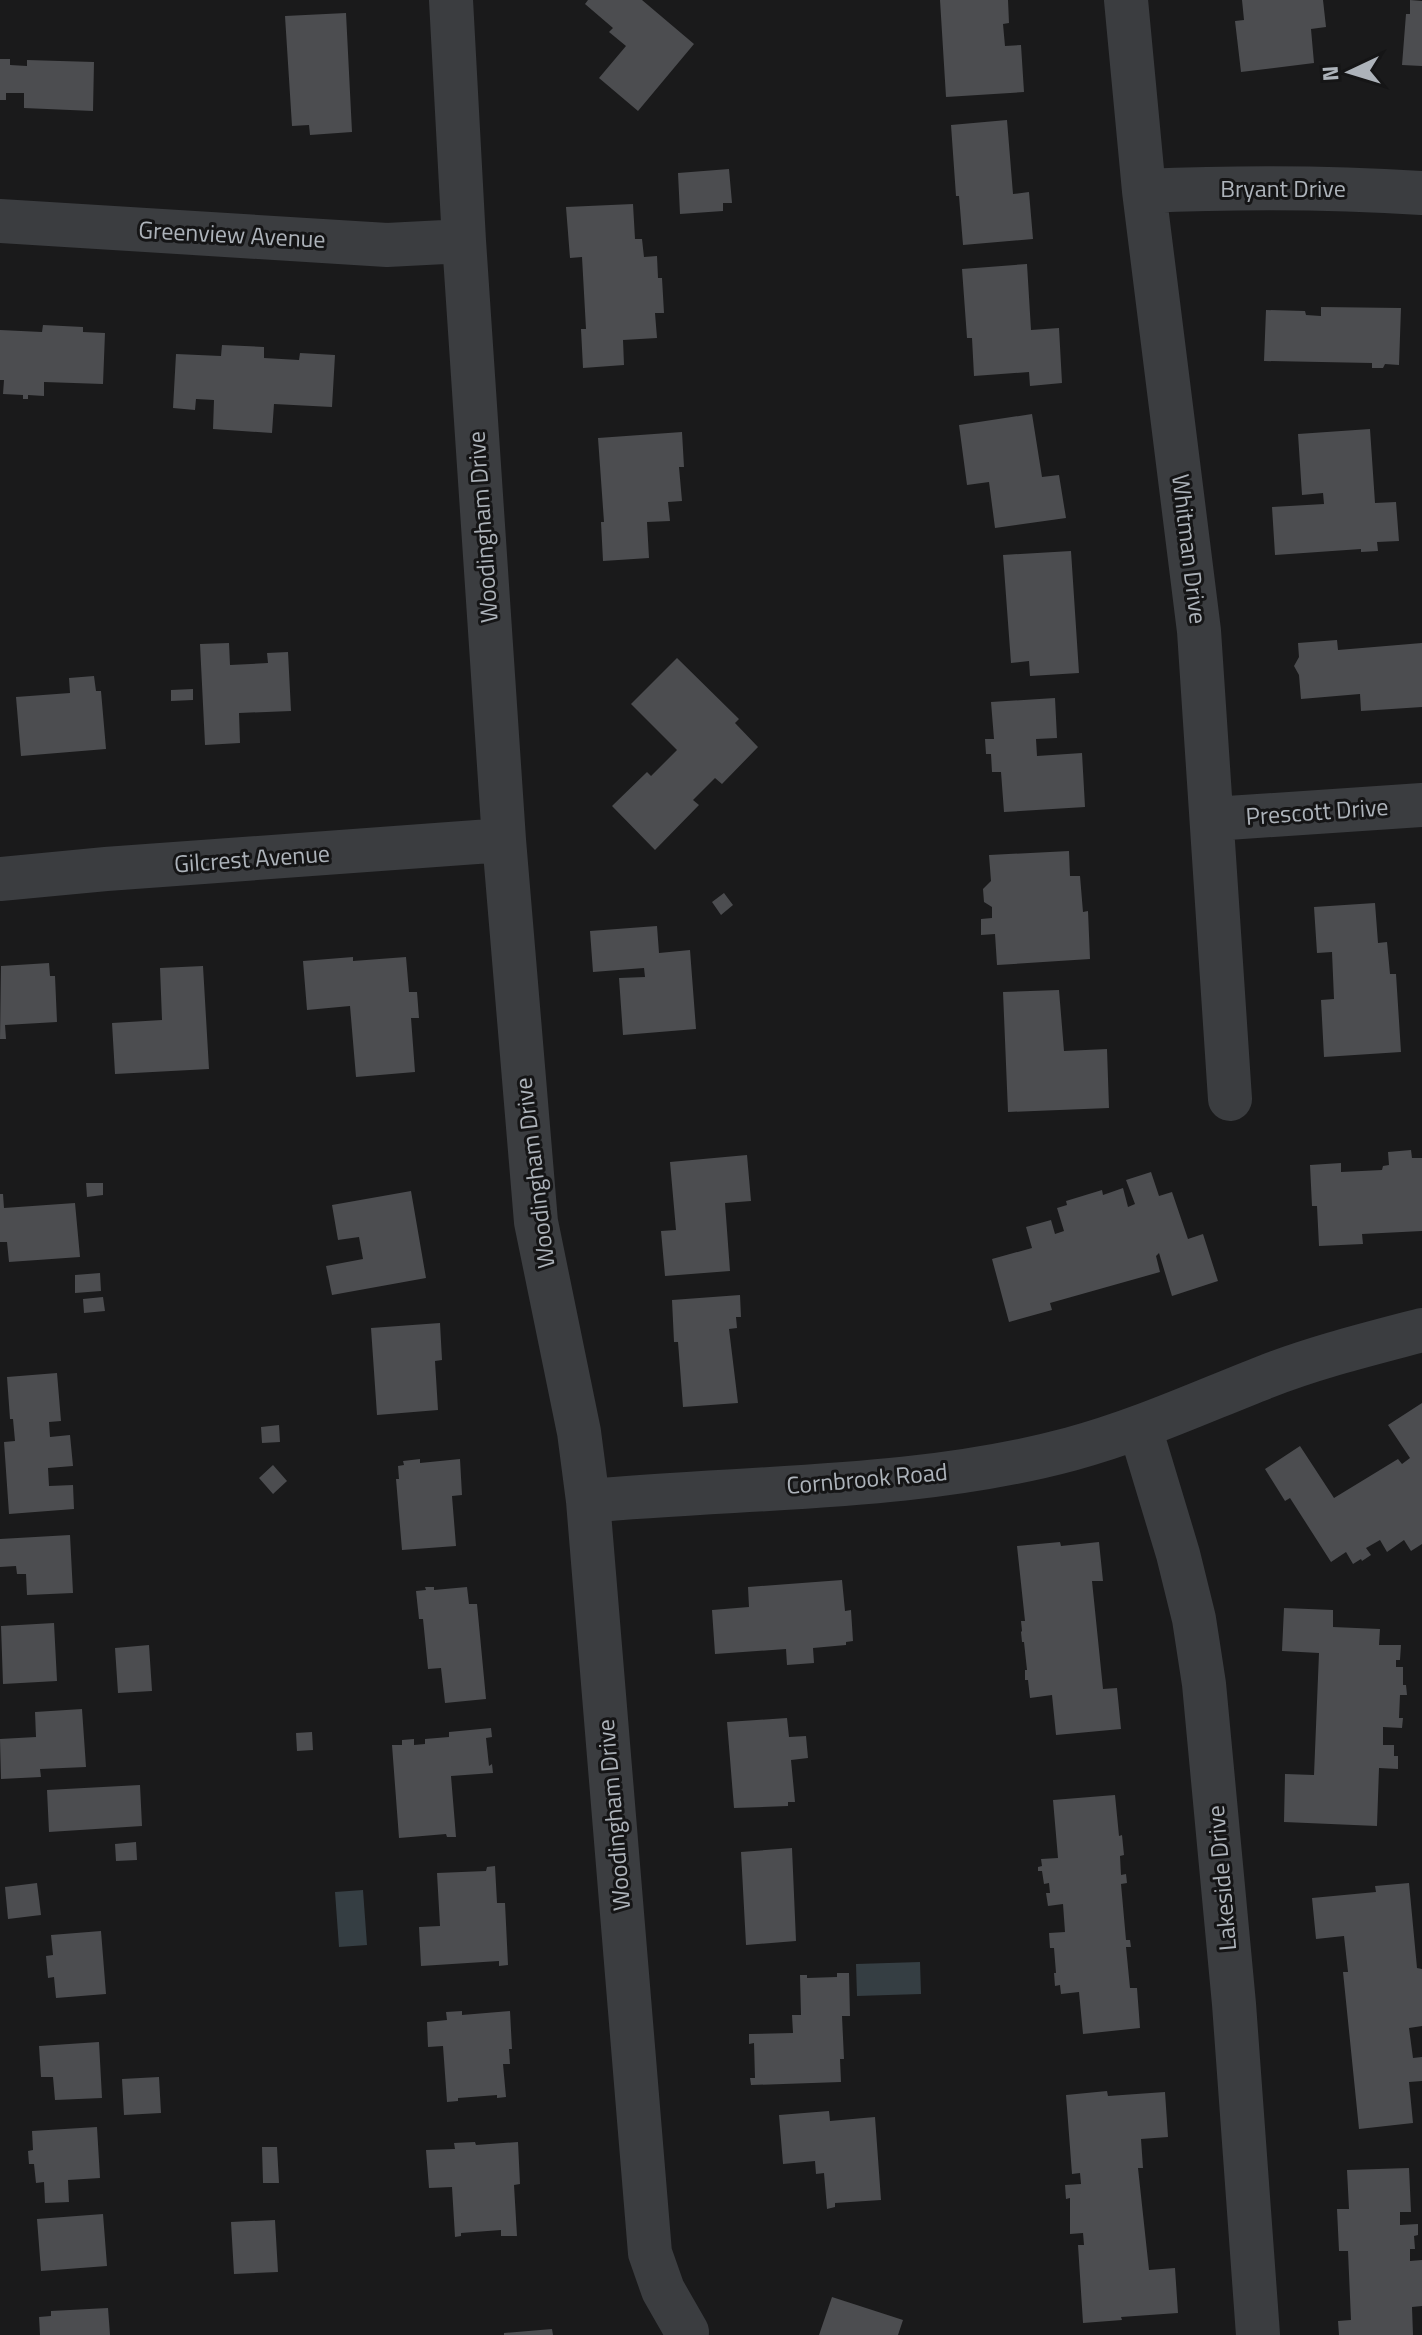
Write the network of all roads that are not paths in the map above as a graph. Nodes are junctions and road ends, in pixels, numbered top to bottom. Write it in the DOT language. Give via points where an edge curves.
graph roads {
  1 [pos="451,0"];
  2 [pos="1126,0"];
  3 [pos="1144,191"];
  4 [pos="1422,193"];
  5 [pos="0,221"];
  6 [pos="464,241"];
  7 [pos="1422,805"];
  8 [pos="1213,819"];
  9 [pos="504,840"];
  10 [pos="0,879"];
  11 [pos="1230,1099"];
  12 [pos="1422,1330"];
  13 [pos="1140,1428"];
  14 [pos="588,1501"];
  15 [pos="687,2332"];
  16 [pos="1258,2335"];
  1 -- 6 [label="street, Woodingham Drive"];
  2 -- 3 [label="street, Whitman Drive"];
  3 -- 4 [label="street, Bryant Drive"];
  3 -- 8 [label="street, Whitman Drive" via="1199,631"];
  5 -- 6 [label="street, Greenview Avenue" via="387,245"];
  6 -- 9 [label="street, Woodingham Drive"];
  7 -- 8 [label="street, Prescott Drive"];
  8 -- 11 [label="street, Whitman Drive"];
  9 -- 10 [label="street, Gilcrest Avenue"];
  9 -- 14 [label="street, Woodingham Drive" via="536,1222"];
  12 -- 13 [label="street, Cornbrook Road" via="1268,1376"];
  13 -- 14 [label="street, Cornbrook Road" via="1056,1453 915,1478"];
  13 -- 16 [label="street, Lakeside Drive" via="1178,1554 1204,1684"];
  14 -- 15 [label="street, Woodingham Drive" via="650,2253"];
}
